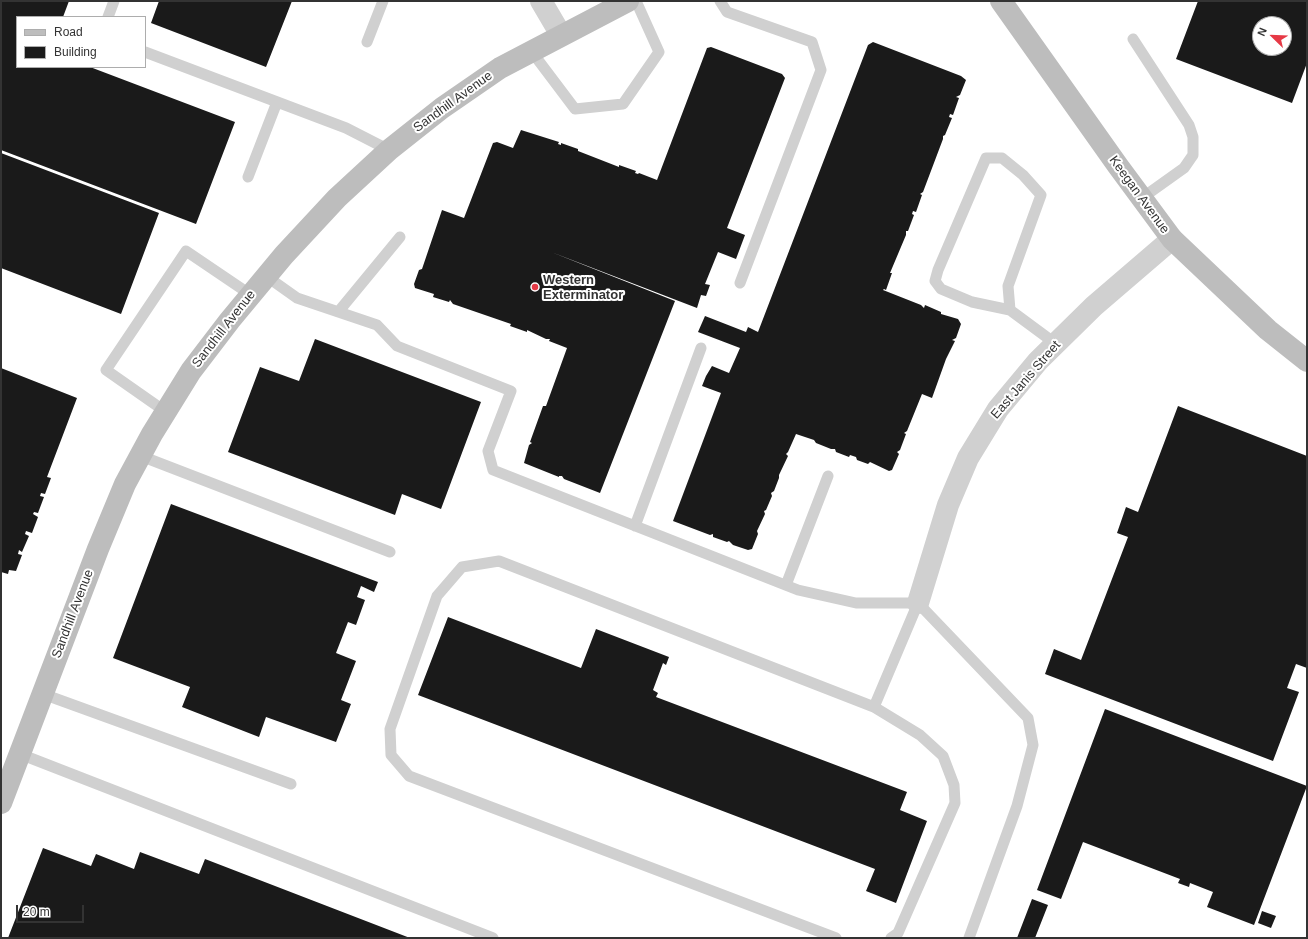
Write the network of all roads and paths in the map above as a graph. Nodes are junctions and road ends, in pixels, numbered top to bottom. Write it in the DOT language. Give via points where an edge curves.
graph roads {
  1 [pos="114,1"];
  2 [pos="383,1"];
  3 [pos="541,1"];
  4 [pos="628,1"];
  5 [pos="636,1"];
  6 [pos="720,1"];
  7 [pos="1001,1"];
  8 [pos="108,16"];
  9 [pos="561,35"];
  10 [pos="1133,39"];
  11 [pos="367,42"];
  12 [pos="146,52"];
  13 [pos="532,52"];
  14 [pos="277,102"];
  15 [pos="390,150"];
  16 [pos="248,177"];
  17 [pos="1142,198"];
  18 [pos="400,237"];
  19 [pos="1172,239"];
  20 [pos="266,276"];
  21 [pos="740,283"];
  22 [pos="251,295"];
  23 [pos="1010,310"];
  24 [pos="340,312"];
  25 [pos="1056,344"];
  26 [pos="701,348"];
  27 [pos="1307,361"];
  28 [pos="166,412"];
  29 [pos="141,456"];
  30 [pos="828,476"];
  31 [pos="635,526"];
  32 [pos="390,552"];
  33 [pos="786,585"];
  34 [pos="918,604"];
  35 [pos="43,694"];
  36 [pos="874,707"];
  37 [pos="20,754"];
  38 [pos="291,784"];
  39 [pos="1,803"];
  40 [pos="492,938"];
  41 [pos="836,938"];
  42 [pos="891,938"];
  43 [pos="969,938"];
  1 -- 8 [label="lane"];
  2 -- 11 [label="lane"];
  3 -- 9 [label="street"];
  4 -- 9 [label="street, Sandhill Avenue"];
  5 -- 13 [label="lane" via="659,52 623,104 575,109"];
  6 -- 21 [label="lane" via="727,12 812,42 820,70"];
  7 -- 17 [label="street, Keegan Avenue"];
  9 -- 13 [label="street, Sandhill Avenue"];
  10 -- 17 [label="lane" via="1189,125 1194,137 1192,155 1184,168"];
  12 -- 14 [label="lane"];
  13 -- 15 [label="street, Sandhill Avenue" via="500,68 442,108"];
  14 -- 15 [label="lane" via="346,128"];
  14 -- 16 [label="lane"];
  15 -- 20 [label="street, Sandhill Avenue" via="337,198"];
  17 -- 19 [label="street, Keegan Avenue"];
  18 -- 24 [label="lane"];
  19 -- 25 [label="street, East Janis Street" via="1094,306"];
  19 -- 27 [label="street, Keegan Avenue" via="1268,330"];
  20 -- 22 [label="street, Sandhill Avenue"];
  20 -- 24 [label="lane" via="297,298"];
  22 -- 28 [label="street, Sandhill Avenue" via="190,371"];
  22 -- 28 [label="lane" via="186,251 106,370"];
  23 -- 23 [label="lane" via="1008,286 1041,195 1023,175 1002,158 986,158 935,281 941,289 972,302"];
  23 -- 25 [label="lane"];
  24 -- 31 [label="lane" via="377,325 397,346 511,391 488,451 493,470"];
  25 -- 34 [label="street, East Janis Street" via="998,408 968,458 948,505"];
  26 -- 31 [label="lane"];
  28 -- 29 [label="street, Sandhill Avenue"];
  29 -- 32 [label="lane"];
  29 -- 35 [label="street, Sandhill Avenue" via="125,484 98,548"];
  30 -- 33 [label="lane"];
  31 -- 33 [label="lane"];
  33 -- 34 [label="lane" via="798,590 856,602"];
  34 -- 36 [label="lane"];
  34 -- 43 [label="lane" via="1028,718 1033,745 1017,806"];
  35 -- 37 [label="street, Sandhill Avenue"];
  35 -- 38 [label="lane"];
  36 -- 41 [label="lane" via="499,561 462,566 437,596 390,729 391,755 409,776"];
  36 -- 42 [label="lane" via="920,735 944,756 954,785 955,803 898,933"];
  37 -- 39 [label="street, Sandhill Avenue"];
  37 -- 40 [label="lane"];
}
